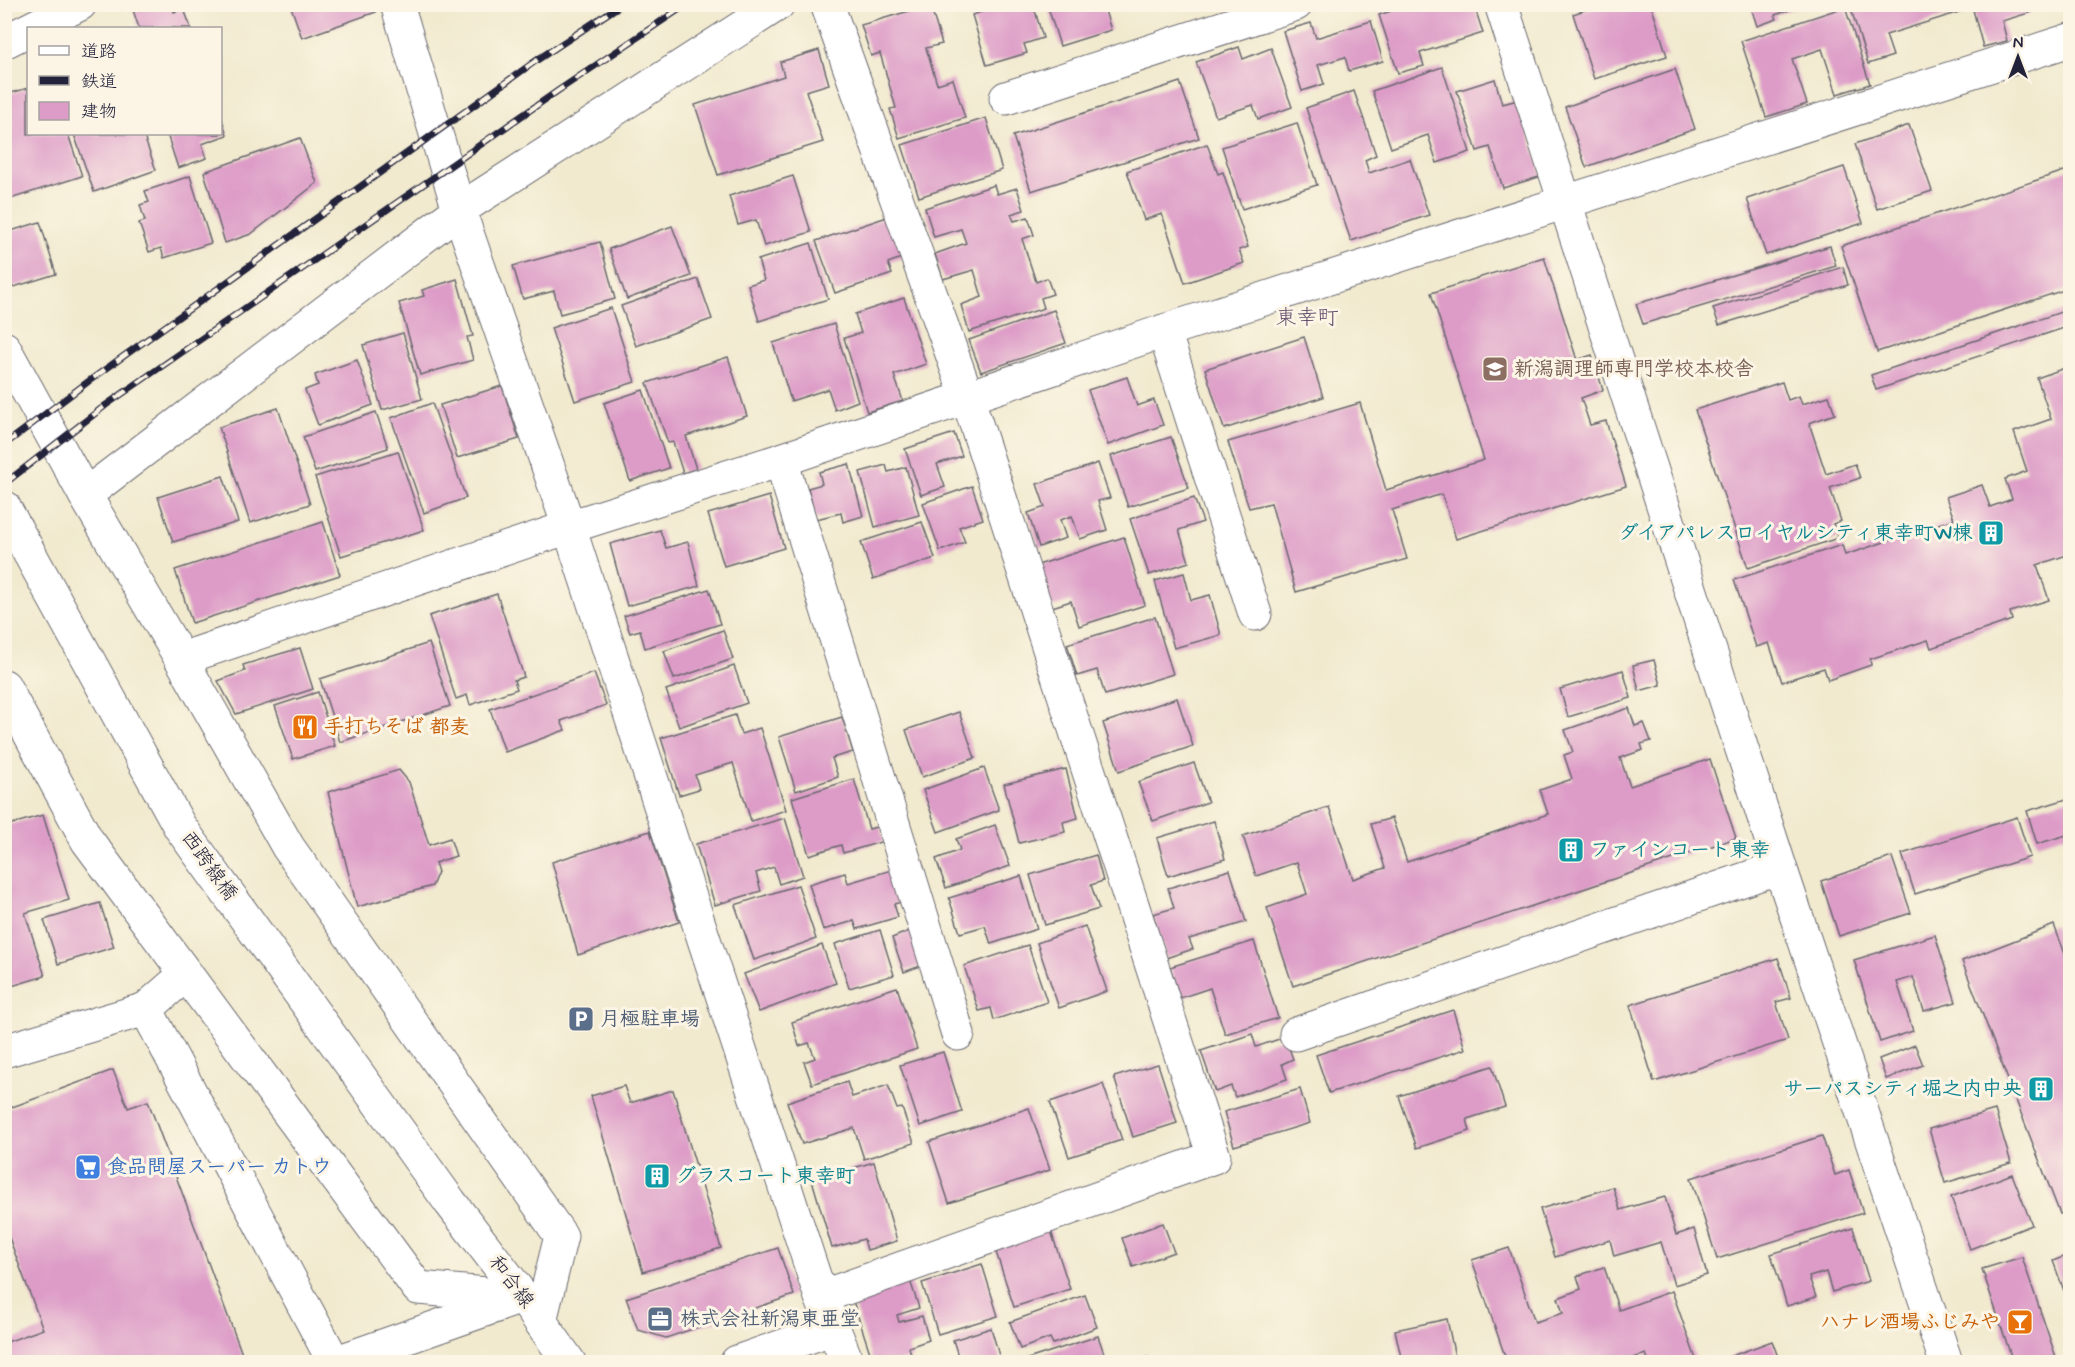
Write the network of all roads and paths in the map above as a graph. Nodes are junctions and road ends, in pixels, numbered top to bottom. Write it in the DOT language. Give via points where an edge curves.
graph roads {
  1 [pos="80,4"];
  2 [pos="398,4"];
  3 [pos="778,4"];
  4 [pos="827,4"];
  5 [pos="1296,4"];
  6 [pos="1501,4"];
  7 [pos="34,27"];
  8 [pos="27,30"];
  9 [pos="2070,40"];
  10 [pos="4,42"];
  11 [pos="1006,98"];
  12 [pos="1565,202"];
  13 [pos="459,210"];
  14 [pos="1164,331"];
  15 [pos="4,348"];
  16 [pos="967,396"];
  17 [pos="781,460"];
  18 [pos="85,495"];
  19 [pos="4,507"];
  20 [pos="570,528"];
  21 [pos="1255,614"];
  22 [pos="181,659"];
  23 [pos="4,686"];
  24 [pos="1780,867"];
  25 [pos="186,974"];
  26 [pos="146,1009"];
  27 [pos="958,1034"];
  28 [pos="1296,1034"];
  29 [pos="4,1051"];
  30 [pos="450,1202"];
  31 [pos="820,1297"];
  32 [pos="532,1309"];
  33 [pos="834,1328"];
  34 [pos="335,1362"];
  35 [pos="569,1362"];
  36 [pos="737,1362"];
  37 [pos="847,1362"];
  38 [pos="1946,1362"];
  1 -- 7 [label="street"];
  2 -- 13 [label="street"];
  3 -- 13 [label="street"];
  4 -- 16 [label="street"];
  5 -- 11 [label="street"];
  6 -- 12 [label="street"];
  8 -- 10 [label="street"];
  9 -- 12 [label="street"];
  12 -- 14 [label="street"];
  12 -- 24 [label="street"];
  13 -- 18 [label="street"];
  13 -- 20 [label="street"];
  14 -- 16 [label="street"];
  14 -- 21 [label="street"];
  15 -- 18 [label="street"];
  16 -- 17 [label="street"];
  16 -- 31 [label="street" via="1214,1158"];
  17 -- 20 [label="street"];
  17 -- 27 [label="street"];
  18 -- 22 [label="street"];
  19 -- 30 [label="street, 西跨線橋" via="180,827"];
  20 -- 22 [label="street"];
  20 -- 31 [label="street"];
  22 -- 32 [label="street" via="288,847 561,1236"];
  23 -- 25 [label="street" via="87,840"];
  24 -- 28 [label="street"];
  24 -- 38 [label="street"];
  25 -- 26 [label="street"];
  25 -- 32 [label="street" via="418,1288"];
  26 -- 29 [label="street"];
  26 -- 34 [label="street"];
  30 -- 32 [label="street, 和合線"];
  31 -- 33 [label="street"];
  32 -- 34 [label="street"];
  32 -- 35 [label="street, 和合線"];
  33 -- 36 [label="street"];
  33 -- 37 [label="street"];
}
